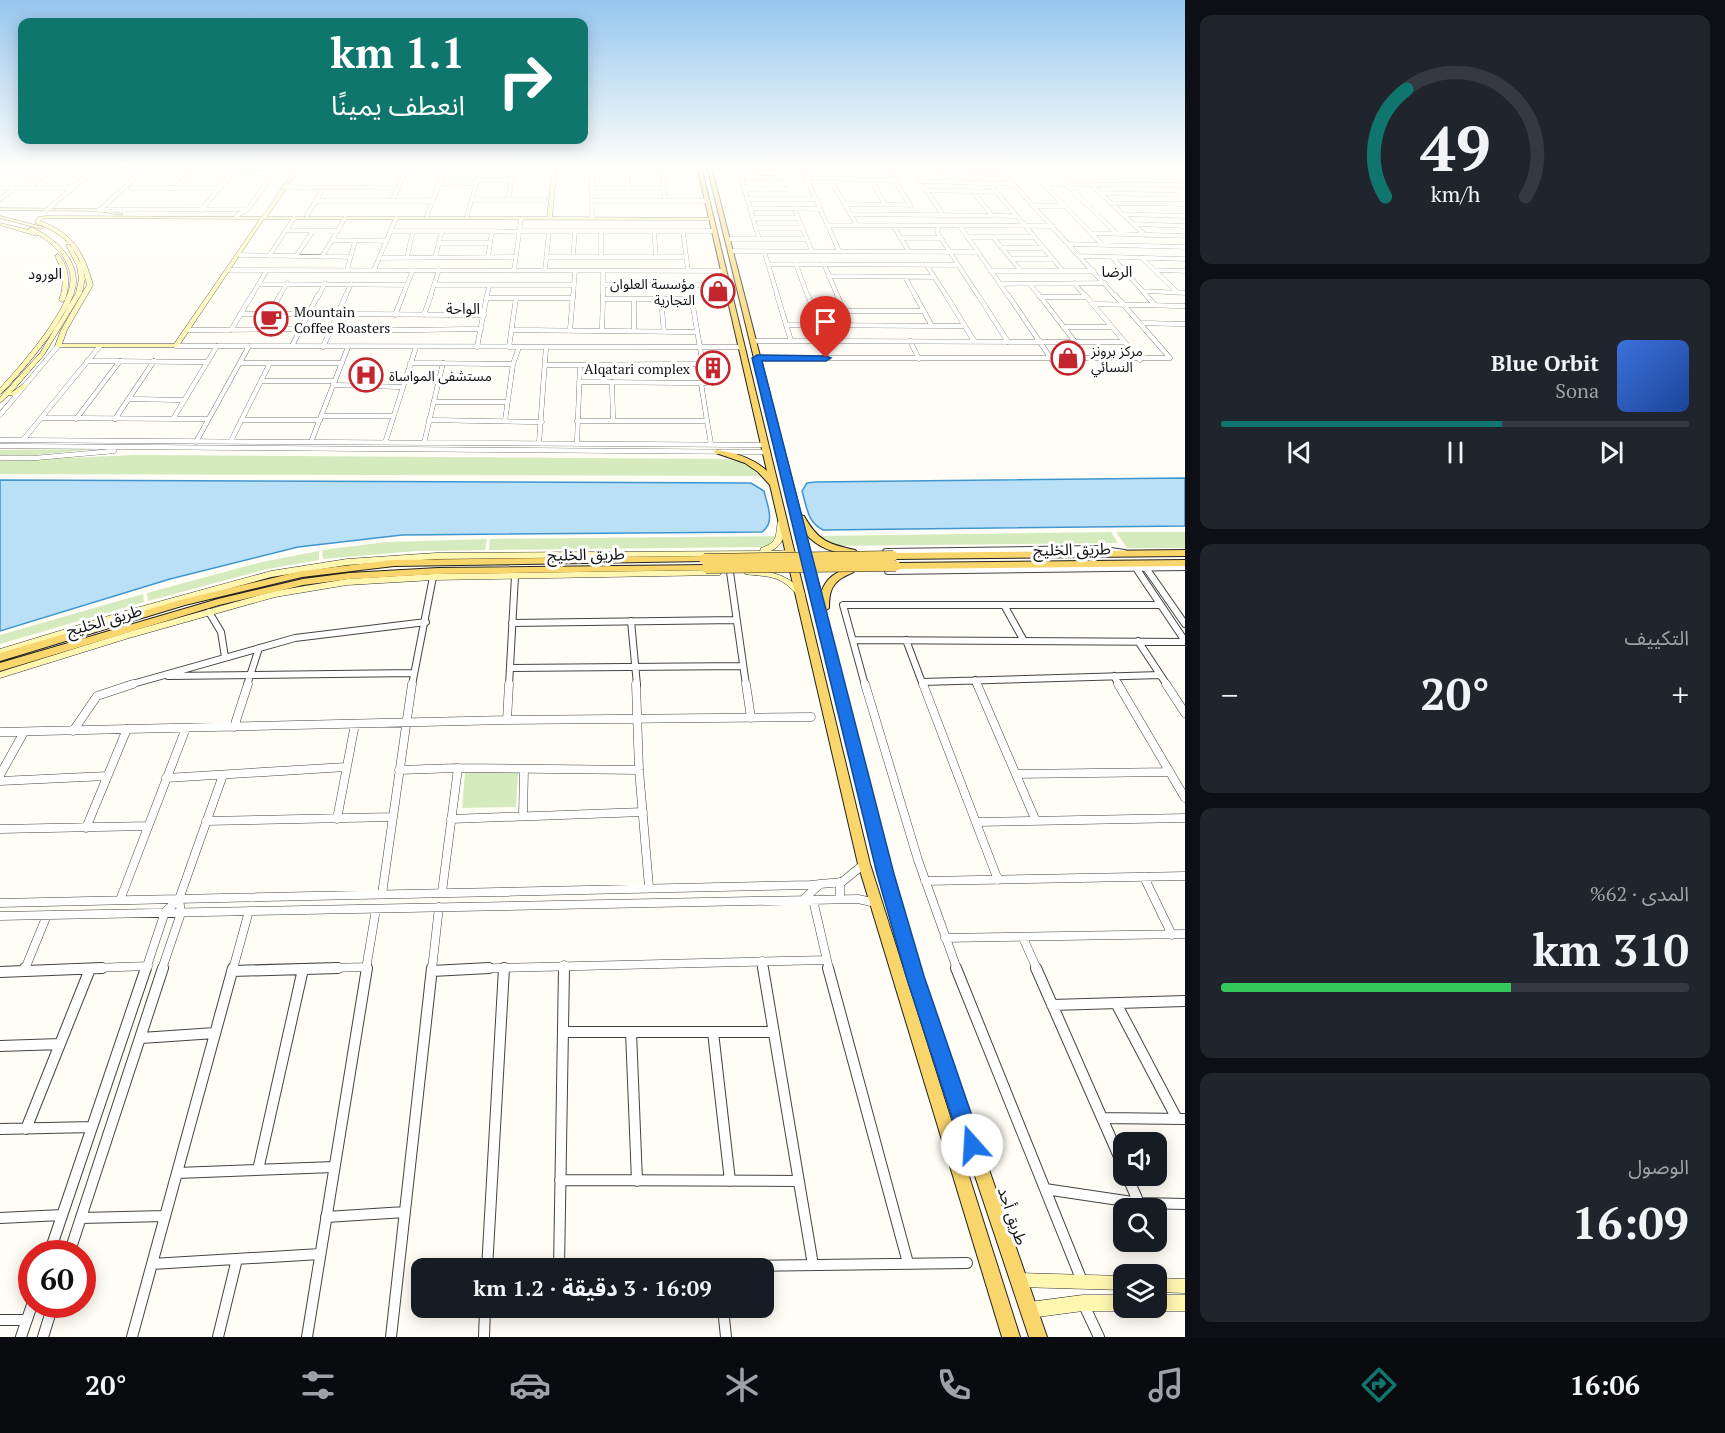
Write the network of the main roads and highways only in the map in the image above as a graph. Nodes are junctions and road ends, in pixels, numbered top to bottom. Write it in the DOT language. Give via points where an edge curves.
graph roads {
  1 [pos="714,228"];
  2 [pos="725,228"];
  3 [pos="747,344"];
  4 [pos="717,452"];
  5 [pos="776,490"];
  6 [pos="795,510"];
  7 [pos="852,552"];
  8 [pos="1185,553"];
  9 [pos="894,561"];
  10 [pos="705,563"];
  11 [pos="1185,565"];
  12 [pos="845,571"];
  13 [pos="821,616"];
  14 [pos="0,657"];
  15 [pos="0,667"];
  16 [pos="1011,1337"];
  17 [pos="1038,1337"];
  1 -- 3 [label="main road, طريق أحد"];
  2 -- 3 [label="main road, طريق أحد"];
  3 -- 5 [label="main road, طريق أحد"];
  3 -- 6 [label="main road, طريق أحد" via="757,358"];
  4 -- 5 [label="main road" via="755,464"];
  5 -- 16 [label="main road, طريق أحد" via="864,864"];
  6 -- 7 [label="main road" via="821,543"];
  6 -- 13 [label="main road, طريق أحد"];
  8 -- 9 [label="main road, طريق الخليج"];
  9 -- 10 [label="main road, طريق الخليج, bridge"];
  9 -- 11 [label="main road, طريق الخليج"];
  10 -- 14 [label="main road, طريق الخليج" via="453,562 348,567 262,582"];
  10 -- 15 [label="main road, طريق الخليج" via="566,572 390,573 303,582 218,602"];
  12 -- 13 [label="main road" via="826,587"];
  13 -- 17 [label="main road, طريق أحد" via="915,976"];
}
